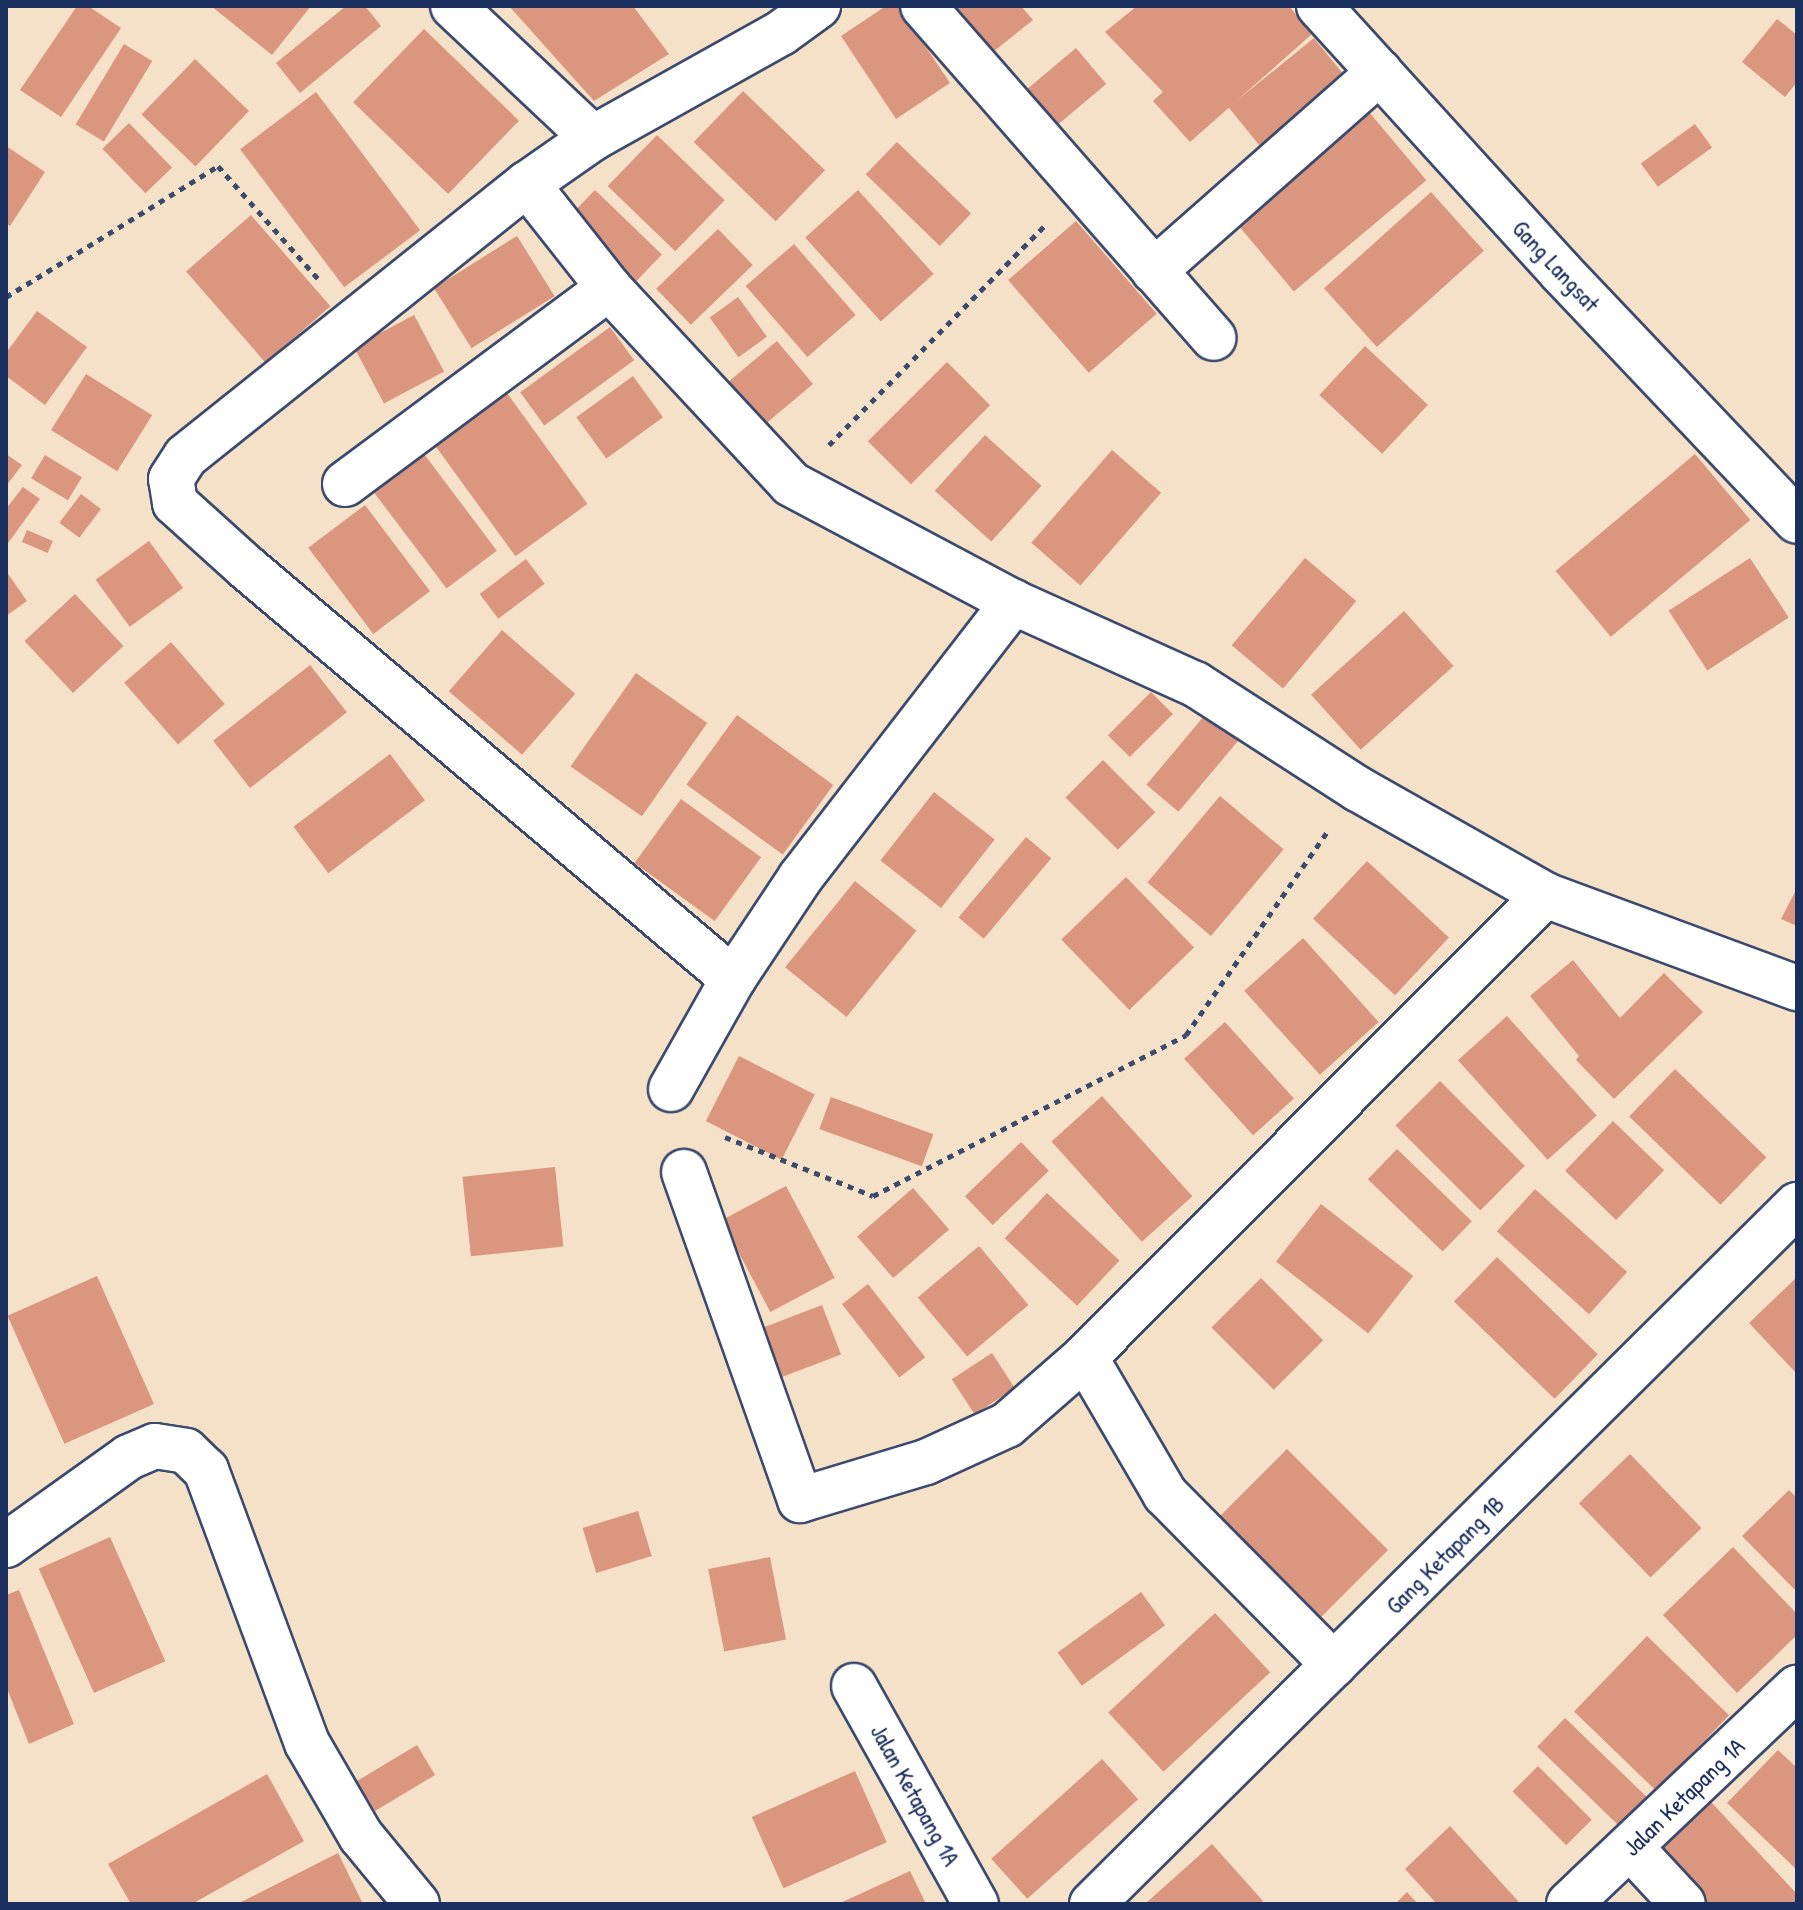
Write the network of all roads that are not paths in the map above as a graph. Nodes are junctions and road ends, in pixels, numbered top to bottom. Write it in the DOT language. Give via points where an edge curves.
graph roads {
  1 [pos="453,6"];
  2 [pos="818,6"];
  3 [pos="923,6"];
  4 [pos="1319,6"];
  5 [pos="1380,72"];
  6 [pos="593,138"];
  7 [pos="527,184"];
  8 [pos="1154,271"];
  9 [pos="609,288"];
  10 [pos="1214,338"];
  11 [pos="345,484"];
  12 [pos="1797,521"];
  13 [pos="1013,602"];
  14 [pos="1545,895"];
  15 [pos="733,979"];
  16 [pos="1797,988"];
  17 [pos="671,1089"];
  18 [pos="684,1172"];
  19 [pos="1797,1205"];
  20 [pos="1085,1357"];
  21 [pos="6,1545"];
  22 [pos="1334,1665"];
  23 [pos="854,1686"];
  24 [pos="1797,1688"];
  25 [pos="1631,1848"];
  26 [pos="417,1904"];
  27 [pos="976,1904"];
  28 [pos="1092,1904"];
  29 [pos="1569,1904"];
  30 [pos="1683,1904"];
  1 -- 6 [label="street"];
  2 -- 6 [label="street" via="781,33"];
  3 -- 8 [label="street"];
  4 -- 5 [label="street, Gang Langsat"];
  5 -- 8 [label="street"];
  5 -- 12 [label="street, Gang Langsat"];
  6 -- 7 [label="street"];
  7 -- 9 [label="street"];
  7 -- 15 [label="street" via="186,456 171,479 175,503"];
  8 -- 10 [label="street"];
  9 -- 11 [label="street"];
  9 -- 13 [label="street" via="791,484"];
  13 -- 14 [label="street" via="1195,684 1358,789"];
  13 -- 15 [label="street" via="800,878"];
  14 -- 16 [label="street"];
  14 -- 20 [label="street"];
  15 -- 17 [label="street"];
  18 -- 20 [label="street" via="800,1500 926,1462 1007,1425"];
  19 -- 22 [label="street, Gang Ketapang 1B"];
  20 -- 22 [label="street" via="1165,1494"];
  21 -- 26 [label="street" via="129,1457 155,1446 186,1451 206,1470 307,1743 361,1836"];
  22 -- 28 [label="street, Gang Ketapang 1B"];
  23 -- 27 [label="street, Jalan Ketapang 1A"];
  24 -- 25 [label="street, Jalan Ketapang 1A"];
  25 -- 29 [label="street, Jalan Ketapang 1A"];
  25 -- 30 [label="street"];
}
